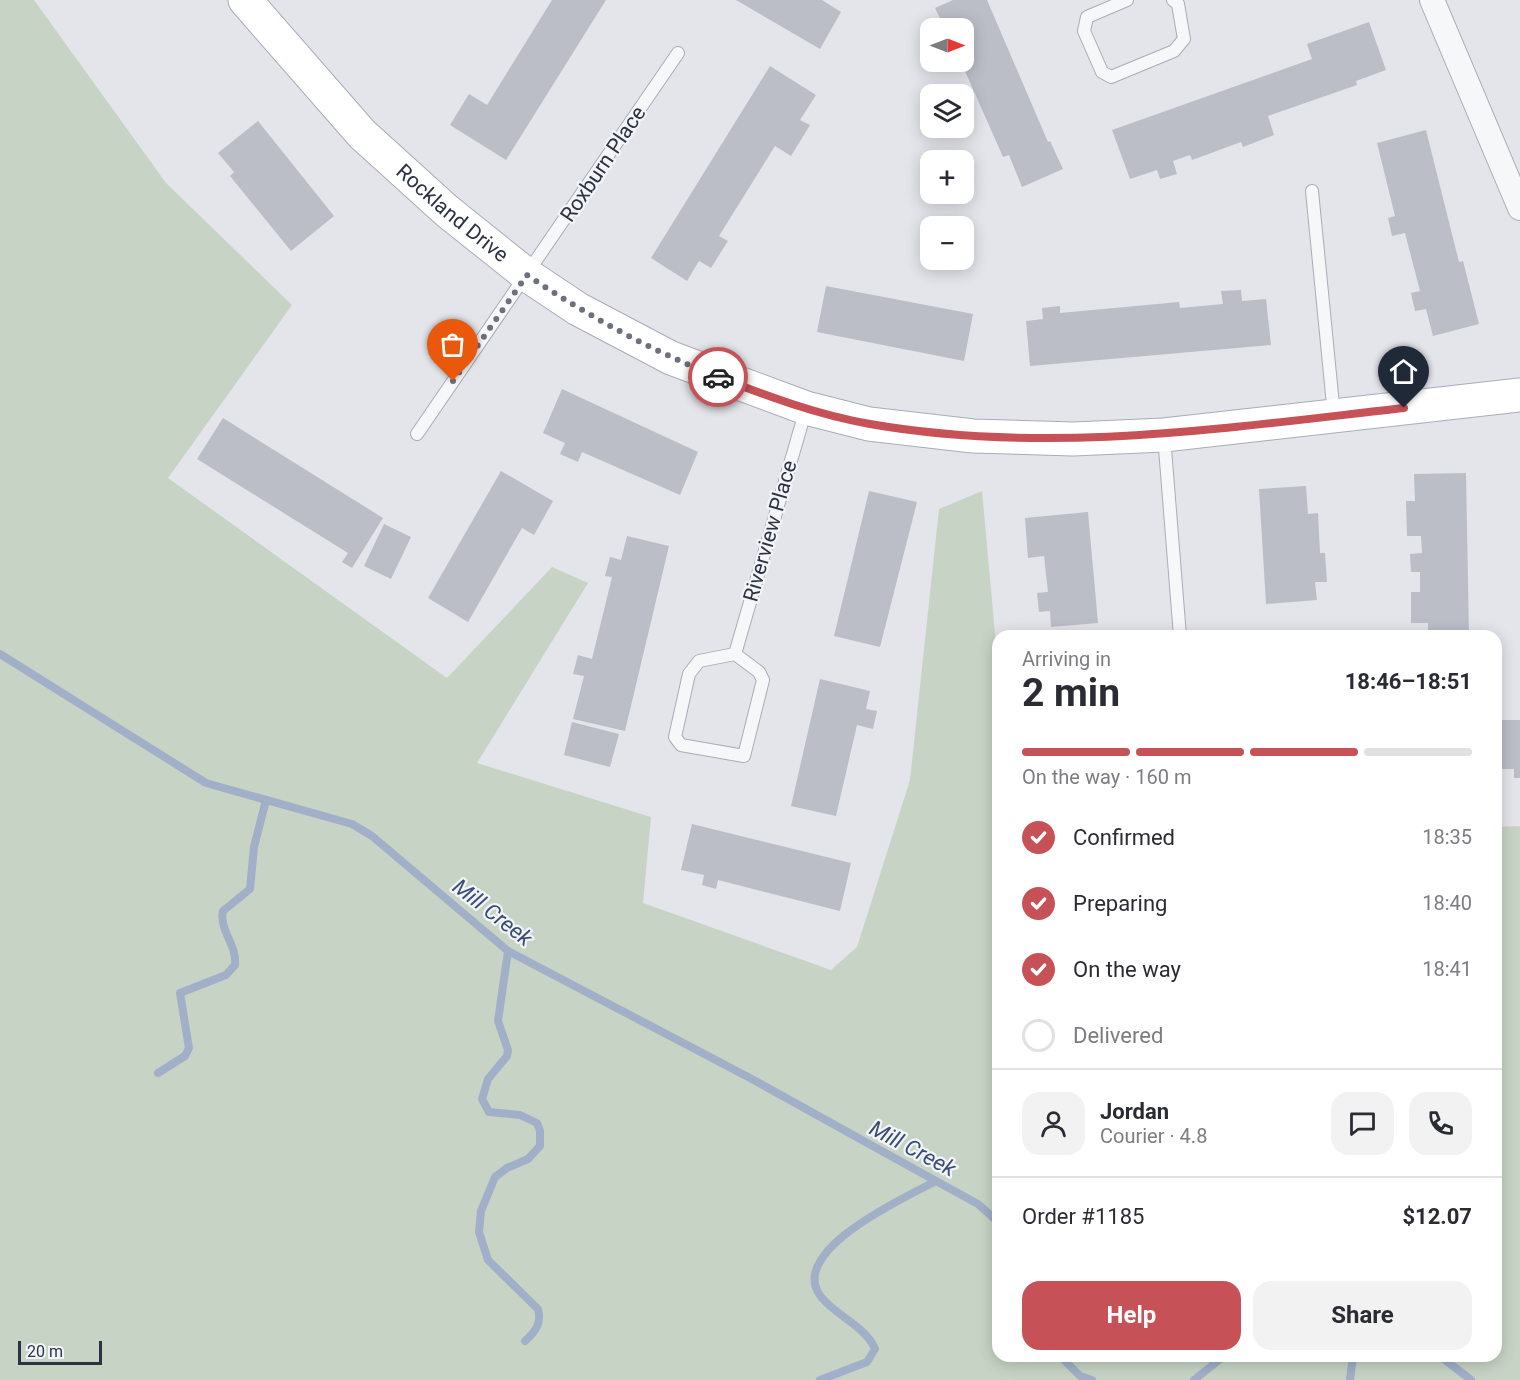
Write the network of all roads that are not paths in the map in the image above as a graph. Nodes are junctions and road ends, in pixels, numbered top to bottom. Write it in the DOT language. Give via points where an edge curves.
graph roads {
  1 [pos="245,0"];
  2 [pos="1127,0"];
  3 [pos="1432,0"];
  4 [pos="1179,1"];
  5 [pos="678,54"];
  6 [pos="1312,191"];
  7 [pos="1520,208"];
  8 [pos="527,275"];
  9 [pos="1520,395"];
  10 [pos="806,408"];
  11 [pos="1334,416"];
  12 [pos="417,434"];
  13 [pos="1164,435"];
  14 [pos="1180,630"];
  15 [pos="735,654"];
  1 -- 8 [label="street, Rockland Drive" via="362,134 447,211"];
  2 -- 4 [label="lane" via="1087,17 1084,32 1102,72 1111,77 1174,51 1184,39"];
  3 -- 7 [label="street"];
  5 -- 8 [label="lane, Roxburn Place"];
  6 -- 11 [label="lane"];
  8 -- 10 [label="street, Rockland Drive" via="578,309 671,358"];
  8 -- 12 [label="lane, Roxburn Place"];
  9 -- 11 [label="street, Rockland Drive"];
  10 -- 13 [label="street, Rockland Drive" via="869,424 973,436 1072,439"];
  10 -- 15 [label="lane, Riverview Place"];
  11 -- 13 [label="street, Rockland Drive"];
  13 -- 14 [label="lane"];
  15 -- 15 [label="lane" via="699,661 689,674 675,737 681,745 744,756 763,680 759,672"];
}
